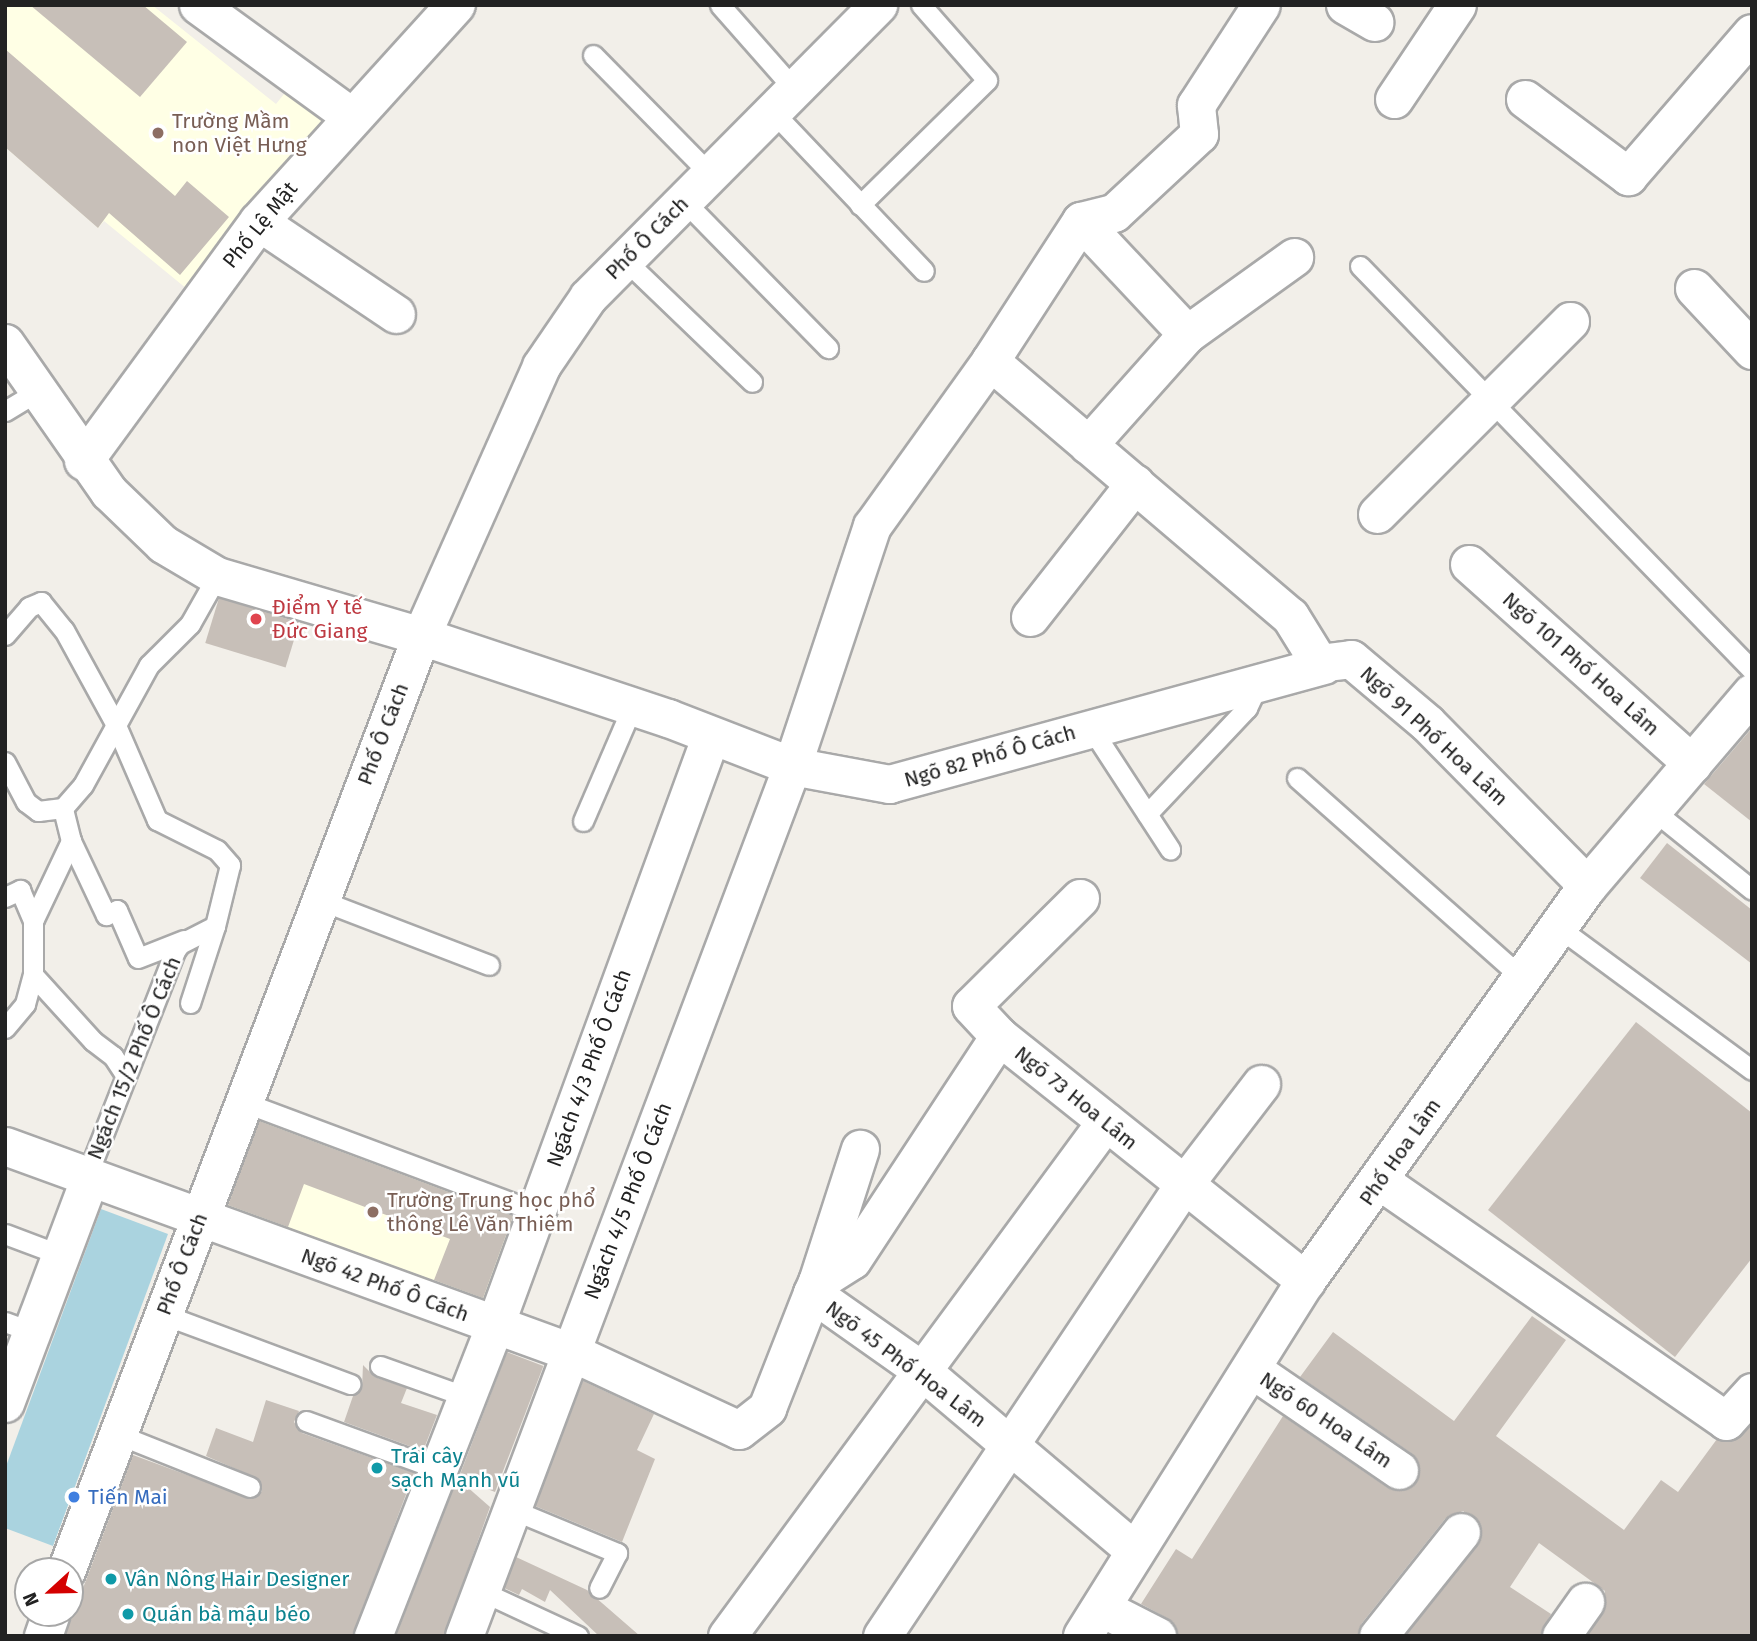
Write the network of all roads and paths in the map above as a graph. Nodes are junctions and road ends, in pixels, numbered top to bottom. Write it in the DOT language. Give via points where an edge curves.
graph roads {
  1 [pos="198,5"];
  2 [pos="456,5"];
  3 [pos="720,5"];
  4 [pos="878,5"];
  5 [pos="921,5"];
  6 [pos="1261,5"];
  7 [pos="1457,5"];
  8 [pos="1745,5"];
  9 [pos="1752,11"];
  10 [pos="1752,33"];
  11 [pos="593,55"];
  12 [pos="1394,99"];
  13 [pos="1525,99"];
  14 [pos="783,101"];
  15 [pos="351,116"];
  16 [pos="710,174"];
  17 [pos="684,201"];
  18 [pos="860,205"];
  19 [pos="1081,221"];
  20 [pos="258,222"];
  21 [pos="1294,257"];
  22 [pos="625,260"];
  23 [pos="1360,266"];
  24 [pos="924,271"];
  25 [pos="1694,288"];
  26 [pos="396,314"];
  27 [pos="1570,321"];
  28 [pos="1187,334"];
  29 [pos="6,347"];
  30 [pos="828,348"];
  31 [pos="1752,350"];
  32 [pos="990,361"];
  33 [pos="752,382"];
  34 [pos="37,392"];
  35 [pos="1491,397"];
  36 [pos="5,411"];
  37 [pos="1088,444"];
  38 [pos="84,461"];
  39 [pos="1135,482"];
  40 [pos="1377,514"];
  41 [pos="1469,564"];
  42 [pos="217,576"];
  43 [pos="1030,617"];
  44 [pos="5,635"];
  45 [pos="421,636"];
  46 [pos="1323,665"];
  47 [pos="1752,670"];
  48 [pos="1259,681"];
  49 [pos="1752,694"];
  50 [pos="632,706"];
  51 [pos="115,723"];
  52 [pos="1091,727"];
  53 [pos="711,735"];
  54 [pos="5,762"];
  55 [pos="1693,764"];
  56 [pos="792,766"];
  57 [pos="1297,778"];
  58 [pos="63,808"];
  59 [pos="1653,810"];
  60 [pos="1147,814"];
  61 [pos="583,821"];
  62 [pos="71,841"];
  63 [pos="1170,849"];
  64 [pos="1588,886"];
  65 [pos="1752,890"];
  66 [pos="5,897"];
  67 [pos="1080,898"];
  68 [pos="320,900"];
  69 [pos="33,921"];
  70 [pos="215,926"];
  71 [pos="1558,927"];
  72 [pos="188,939"];
  73 [pos="489,965"];
  74 [pos="33,975"];
  75 [pos="1522,978"];
  76 [pos="190,1003"];
  77 [pos="6,1028"];
  78 [pos="999,1036"];
  79 [pos="1752,1070"];
  80 [pos="126,1076"];
  81 [pos="1261,1084"];
  82 [pos="243,1102"];
  83 [pos="1106,1121"];
  84 [pos="5,1146"];
  85 [pos="860,1149"];
  86 [pos="89,1177"];
  87 [pos="1380,1181"];
  88 [pos="1182,1187"];
  89 [pos="537,1212"];
  90 [pos="200,1217"];
  91 [pos="5,1234"];
  92 [pos="61,1255"];
  93 [pos="1306,1282"];
  94 [pos="814,1287"];
  95 [pos="162,1314"];
  96 [pos="495,1325"];
  97 [pos="18,1327"];
  98 [pos="571,1352"];
  99 [pos="380,1366"];
  100 [pos="921,1370"];
  101 [pos="1253,1370"];
  102 [pos="350,1384"];
  103 [pos="1752,1392"];
  104 [pos="467,1396"];
  105 [pos="5,1403"];
  106 [pos="306,1421"];
  107 [pos="117,1434"];
  108 [pos="1013,1446"];
  109 [pos="438,1469"];
  110 [pos="1399,1470"];
  111 [pos="250,1487"];
  112 [pos="511,1509"];
  113 [pos="1461,1532"];
  114 [pos="1134,1550"];
  115 [pos="71,1557"];
  116 [pos="599,1588"];
  117 [pos="481,1591"];
  118 [pos="1585,1602"];
  119 [pos="1092,1622"];
  120 [pos="897,1630"];
  121 [pos="373,1636"];
  122 [pos="464,1636"];
  123 [pos="578,1636"];
  124 [pos="727,1636"];
  125 [pos="1157,1636"];
  126 [pos="1378,1636"];
  127 [pos="1561,1636"];
  1 -- 15 [label="street"];
  2 -- 15 [label="street, Phố Lệ Mật"];
  3 -- 14 [label="lane"];
  4 -- 14 [label="street, Phố Ô Cách"];
  5 -- 18 [label="lane" via="987,80"];
  6 -- 19 [label="street" via="1196,105 1199,134 1114,213"];
  7 -- 12 [label="street"];
  8 -- 9 [label="street"];
  10 -- 13 [label="street" via="1628,176"];
  11 -- 16 [label="lane"];
  14 -- 16 [label="street, Phố Ô Cách"];
  14 -- 18 [label="lane"];
  15 -- 20 [label="street, Phố Lệ Mật"];
  16 -- 17 [label="street, Phố Ô Cách"];
  17 -- 22 [label="street, Phố Ô Cách"];
  17 -- 30 [label="lane"];
  18 -- 24 [label="lane"];
  19 -- 28 [label="street"];
  19 -- 32 [label="street, Ngách 4/5 Phố Ô Cách"];
  20 -- 26 [label="street"];
  20 -- 38 [label="street, Phố Lệ Mật"];
  21 -- 28 [label="street"];
  22 -- 33 [label="lane"];
  22 -- 45 [label="street, Phố Ô Cách" via="570,319 541,366"];
  23 -- 35 [label="lane"];
  25 -- 31 [label="street"];
  27 -- 35 [label="street"];
  28 -- 37 [label="street"];
  29 -- 34 [label="street, Ngõ 82 Phố Ô Cách"];
  32 -- 37 [label="street"];
  32 -- 56 [label="street, Ngách 4/5 Phố Ô Cách" via="872,526"];
  34 -- 36 [label="lane"];
  34 -- 38 [label="street, Ngõ 82 Phố Ô Cách"];
  35 -- 40 [label="street"];
  35 -- 47 [label="lane"];
  37 -- 39 [label="street"];
  38 -- 42 [label="street, Ngõ 82 Phố Ô Cách" via="163,544"];
  39 -- 43 [label="street"];
  39 -- 46 [label="street" via="1290,616"];
  41 -- 55 [label="street, Ngõ 101 Phố Hoa Lâm"];
  42 -- 45 [label="street, Ngõ 82 Phố Ô Cách"];
  42 -- 51 [label="lane" via="190,624 149,664"];
  44 -- 51 [label="lane" via="29,607 41,602 64,630"];
  45 -- 50 [label="street, Ngõ 82 Phố Ô Cách"];
  45 -- 68 [label="street, Phố Ô Cách"];
  46 -- 48 [label="street, Ngõ 82 Phố Ô Cách"];
  46 -- 64 [label="street, Ngõ 91 Phố Hoa Lâm" via="1352,659 1427,723"];
  48 -- 52 [label="street, Ngõ 82 Phố Ô Cách"];
  48 -- 60 [label="lane" via="1247,708"];
  49 -- 55 [label="street, Phố Hoa Lâm"];
  50 -- 53 [label="street, Ngõ 82 Phố Ô Cách"];
  50 -- 61 [label="lane"];
  51 -- 58 [label="lane" via="83,785"];
  51 -- 70 [label="lane" via="157,820 226,856 232,875"];
  52 -- 56 [label="street, Ngõ 82 Phố Ô Cách" via="889,784"];
  52 -- 60 [label="lane"];
  53 -- 56 [label="street, Ngõ 82 Phố Ô Cách"];
  53 -- 89 [label="street, Ngách 4/3 Phố Ô Cách"];
  54 -- 58 [label="lane" via="26,802 38,811"];
  55 -- 59 [label="street, Phố Hoa Lâm"];
  56 -- 98 [label="street, Ngách 4/5 Phố Ô Cách"];
  57 -- 75 [label="lane"];
  58 -- 62 [label="lane"];
  59 -- 64 [label="street, Phố Hoa Lâm"];
  59 -- 65 [label="lane"];
  60 -- 63 [label="lane"];
  62 -- 69 [label="lane"];
  62 -- 72 [label="lane" via="106,915 117,910 138,958"];
  64 -- 71 [label="street, Phố Hoa Lâm"];
  66 -- 69 [label="lane" via="20,890"];
  67 -- 78 [label="street, Ngõ 73 Hoa Lâm" via="971,1006"];
  68 -- 73 [label="lane"];
  68 -- 82 [label="street, Phố Ô Cách"];
  69 -- 74 [label="lane"];
  70 -- 72 [label="lane, Ngách 15/2 Phố Ô Cách"];
  70 -- 76 [label="lane"];
  71 -- 75 [label="street, Phố Hoa Lâm"];
  71 -- 79 [label="lane"];
  72 -- 80 [label="lane, Ngách 15/2 Phố Ô Cách" via="175,951"];
  74 -- 77 [label="lane" via="25,1004"];
  74 -- 80 [label="lane" via="93,1041 113,1056"];
  75 -- 87 [label="street, Phố Hoa Lâm"];
  78 -- 83 [label="street, Ngõ 73 Hoa Lâm"];
  78 -- 94 [label="street" via="852,1259"];
  80 -- 86 [label="lane, Ngách 15/2 Phố Ô Cách"];
  81 -- 88 [label="street"];
  82 -- 89 [label="lane"];
  82 -- 90 [label="street, Phố Ô Cách"];
  83 -- 88 [label="street, Ngõ 73 Hoa Lâm"];
  83 -- 100 [label="street"];
  84 -- 86 [label="street, Ngõ 42 Phố Ô Cách"];
  85 -- 94 [label="street"];
  86 -- 90 [label="street, Ngõ 42 Phố Ô Cách"];
  86 -- 92 [label="street"];
  87 -- 93 [label="street, Phố Hoa Lâm"];
  87 -- 103 [label="street" via="1726,1420"];
  88 -- 93 [label="street, Ngõ 73 Hoa Lâm"];
  88 -- 108 [label="street"];
  89 -- 96 [label="street, Ngách 4/3 Phố Ô Cách"];
  90 -- 95 [label="street, Phố Ô Cách"];
  90 -- 96 [label="street, Ngõ 42 Phố Ô Cách"];
  91 -- 92 [label="lane"];
  92 -- 97 [label="street"];
  93 -- 101 [label="street, Phố Hoa Lâm"];
  94 -- 98 [label="street, Ngõ 45 Phố Hoa Lâm" via="767,1408 739,1430"];
  94 -- 100 [label="street, Ngõ 45 Phố Hoa Lâm"];
  95 -- 102 [label="lane"];
  95 -- 107 [label="street, Phố Ô Cách"];
  96 -- 98 [label="street, Ngõ 42 Phố Ô Cách"];
  96 -- 104 [label="street, Ngách 4/3 Phố Ô Cách"];
  97 -- 105 [label="street"];
  98 -- 112 [label="street, Ngách 4/5 Phố Ô Cách"];
  99 -- 104 [label="lane"];
  100 -- 108 [label="street, Ngõ 45 Phố Hoa Lâm"];
  100 -- 124 [label="street"];
  101 -- 110 [label="street, Ngõ 60 Hoa Lâm"];
  101 -- 114 [label="street, Phố Hoa Lâm"];
  104 -- 109 [label="street, Ngách 4/3 Phố Ô Cách"];
  106 -- 109 [label="lane"];
  107 -- 111 [label="lane"];
  107 -- 115 [label="street, Phố Ô Cách"];
  108 -- 114 [label="street, Ngõ 45 Phố Hoa Lâm"];
  108 -- 120 [label="street"];
  109 -- 121 [label="street, Ngách 4/3 Phố Ô Cách"];
  112 -- 116 [label="lane" via="617,1553"];
  112 -- 117 [label="street, Ngách 4/5 Phố Ô Cách"];
  113 -- 126 [label="street"];
  114 -- 119 [label="street, Phố Hoa Lâm"];
  117 -- 122 [label="street, Ngách 4/5 Phố Ô Cách"];
  117 -- 123 [label="lane"];
  118 -- 127 [label="street"];
  119 -- 125 [label="street"];
}
